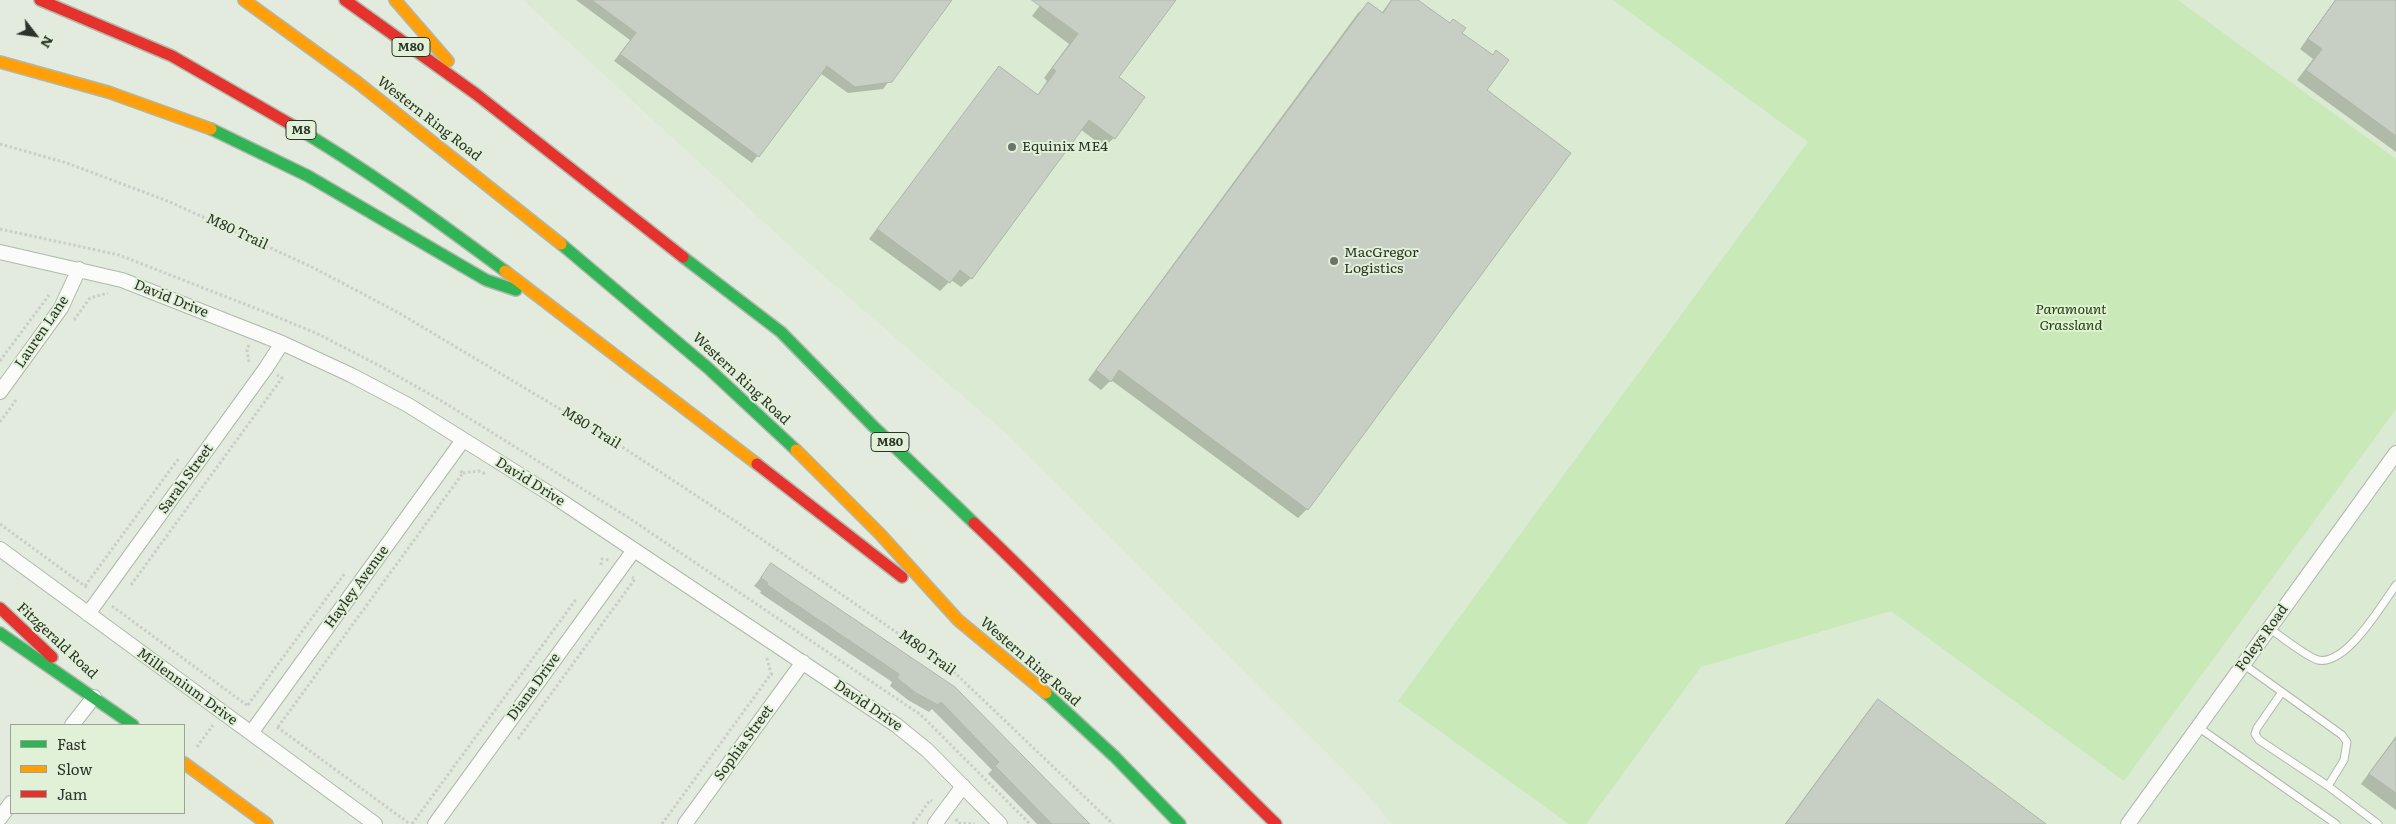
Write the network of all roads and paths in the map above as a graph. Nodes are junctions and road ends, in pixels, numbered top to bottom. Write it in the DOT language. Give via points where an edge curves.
graph roads {
  1 [pos="40,0"];
  2 [pos="244,0"];
  3 [pos="345,0"];
  4 [pos="395,0"];
  5 [pos="0,62"];
  6 [pos="476,94"];
  7 [pos="0,144"];
  8 [pos="0,252"];
  9 [pos="130,259"];
  10 [pos="79,269"];
  11 [pos="122,280"];
  12 [pos="541,298"];
  13 [pos="265,312"];
  14 [pos="70,326"];
  15 [pos="256,333"];
  16 [pos="282,343"];
  17 [pos="245,368"];
  18 [pos="0,392"];
  19 [pos="17,398"];
  20 [pos="0,422"];
  21 [pos="463,440"];
  22 [pos="2396,453"];
  23 [pos="182,454"];
  24 [pos="0,524"];
  25 [pos="0,549"];
  26 [pos="634,550"];
  27 [pos="2396,585"];
  28 [pos="85,586"];
  29 [pos="100,598"];
  30 [pos="0,608"];
  31 [pos="88,614"];
  32 [pos="958,620"];
  33 [pos="2269,628"];
  34 [pos="0,633"];
  35 [pos="803,662"];
  36 [pos="2243,664"];
  37 [pos="2282,692"];
  38 [pos="94,696"];
  39 [pos="263,716"];
  40 [pos="73,724"];
  41 [pos="132,724"];
  42 [pos="2198,727"];
  43 [pos="251,733"];
  44 [pos="185,763"];
  45 [pos="962,786"];
  46 [pos="2328,786"];
  47 [pos="10,804"];
  48 [pos="0,818"];
  49 [pos="267,824"];
  50 [pos="375,824"];
  51 [pos="410,824"];
  52 [pos="435,824"];
  53 [pos="685,824"];
  54 [pos="935,824"];
  55 [pos="1000,824"];
  56 [pos="1113,824"];
  57 [pos="1180,824"];
  58 [pos="1276,824"];
  59 [pos="2128,824"];
  60 [pos="2336,824"];
  61 [pos="2378,824"];
  1 -- 12 [label="main road, M8" via="172,56 340,153 393,188"];
  2 -- 32 [label="main road, Western Ring Road" via="357,82 601,275 708,368 831,485"];
  3 -- 6 [label="main road, M80"];
  4 -- 6 [label="main road"];
  5 -- 12 [label="main road" via="69,79 166,110 282,161 486,280"];
  6 -- 58 [label="main road, M80" via="781,332 873,426 1058,603"];
  7 -- 56 [label="path, M80 Trail" via="67,163 161,198 287,255 399,313 607,437 954,672"];
  8 -- 10 [label="street, David Drive"];
  9 -- 11 [label="path"];
  10 -- 11 [label="street, David Drive"];
  10 -- 18 [label="street, Lauren Lane" via="61,308"];
  11 -- 14 [label="path" via="117,295 108,293 90,298"];
  11 -- 15 [label="street, David Drive"];
  12 -- 32 [label="main road"];
  13 -- 15 [label="path"];
  15 -- 16 [label="street, David Drive"];
  15 -- 17 [label="path" via="247,350 251,360"];
  16 -- 21 [label="street, David Drive" via="408,405"];
  16 -- 29 [label="street, Sarah Street"];
  19 -- 20 [label="path"];
  21 -- 26 [label="street, David Drive"];
  21 -- 39 [label="street, Hayley Avenue"];
  22 -- 33 [label="street, Foleys Road"];
  23 -- 28 [label="path"];
  24 -- 28 [label="path"];
  25 -- 31 [label="street, Millennium Drive"];
  26 -- 35 [label="street, David Drive"];
  26 -- 52 [label="street, Diana Drive"];
  27 -- 33 [label="lane" via="2345,652 2329,661 2316,660"];
  28 -- 29 [label="path"];
  29 -- 31 [label="street, Sarah Street"];
  29 -- 39 [label="path"];
  30 -- 38 [label="main road, Fitzgerald Road"];
  31 -- 43 [label="street, Millennium Drive"];
  32 -- 57 [label="main road, Western Ring Road" via="1045,693"];
  33 -- 36 [label="street, Foleys Road"];
  34 -- 38 [label="main road, Fitzgerald Road"];
  35 -- 45 [label="street, David Drive" via="896,725 927,750"];
  35 -- 53 [label="street, Sophia Street"];
  36 -- 37 [label="lane"];
  36 -- 42 [label="street, Foleys Road"];
  37 -- 46 [label="lane" via="2347,742 2344,760"];
  37 -- 46 [label="lane" via="2255,734 2259,740"];
  38 -- 40 [label="street"];
  38 -- 41 [label="main road, Fitzgerald Road"];
  39 -- 43 [label="street, Hayley Avenue"];
  39 -- 51 [label="path"];
  42 -- 59 [label="street, Foleys Road"];
  42 -- 60 [label="lane"];
  43 -- 50 [label="street, Millennium Drive"];
  44 -- 49 [label="main road"];
  45 -- 54 [label="street"];
  45 -- 55 [label="street, David Drive"];
  46 -- 61 [label="lane"];
  47 -- 48 [label="street"];
}
